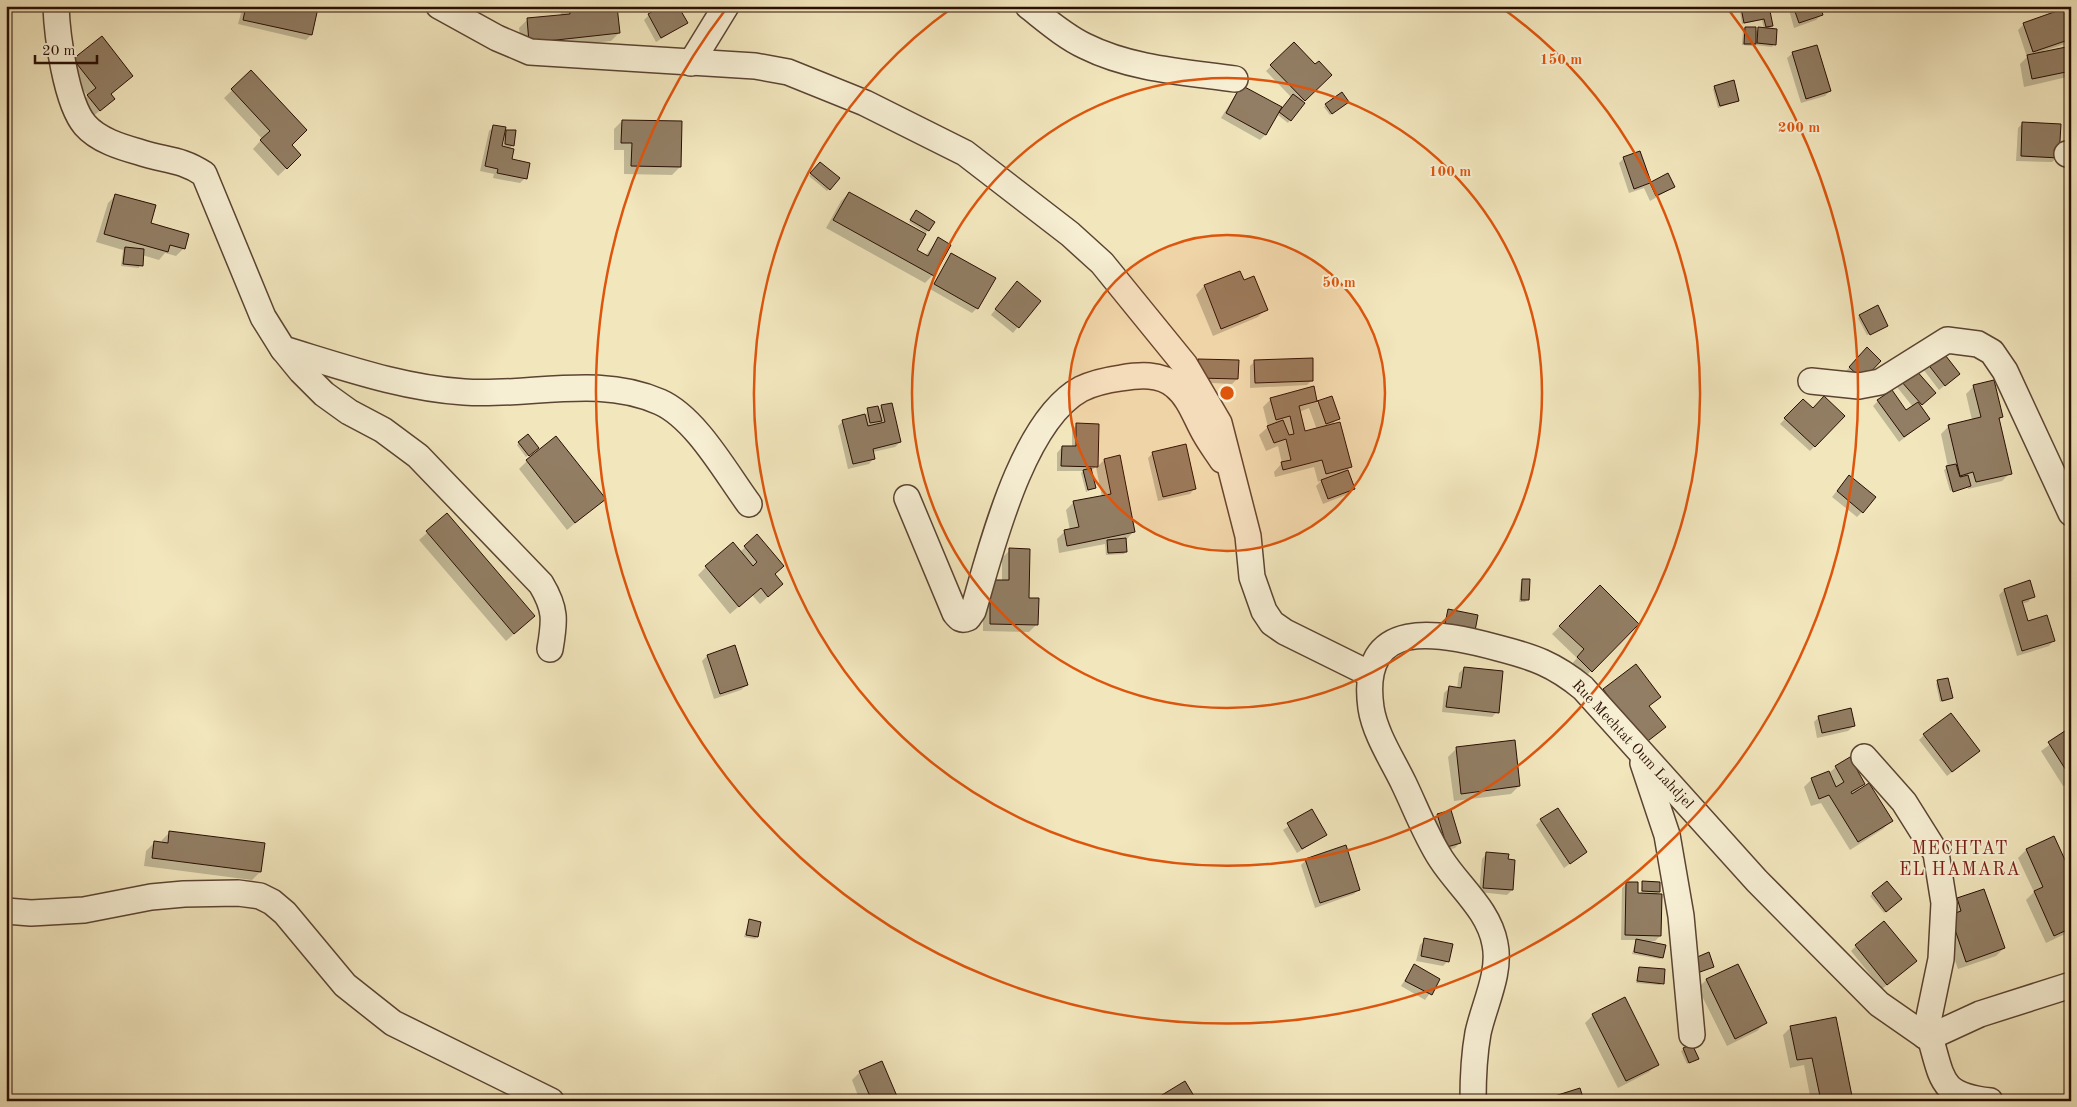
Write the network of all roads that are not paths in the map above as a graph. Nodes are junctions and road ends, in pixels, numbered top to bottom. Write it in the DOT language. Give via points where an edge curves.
graph roads {
  1 [pos="56,6"];
  2 [pos="439,6"];
  3 [pos="726,6"];
  4 [pos="1028,6"];
  5 [pos="691,63"];
  6 [pos="1235,79"];
  7 [pos="283,349"];
  8 [pos="1811,381"];
  9 [pos="1237,491"];
  10 [pos="907,498"];
  11 [pos="749,504"];
  12 [pos="2071,513"];
  13 [pos="550,649"];
  14 [pos="1370,674"];
  15 [pos="1639,753"];
  16 [pos="1864,757"];
  17 [pos="6,911"];
  18 [pos="2071,985"];
  19 [pos="1692,1035"];
  20 [pos="1927,1037"];
  21 [pos="551,1101"];
  22 [pos="1473,1101"];
  23 [pos="1990,1101"];
  1 -- 7 [label="street" via="68,90 84,125 110,142 187,163 204,174 263,318"];
  2 -- 5 [label="street" via="530,52"];
  3 -- 5 [label="street"];
  4 -- 6 [label="street" via="1068,37 1104,55 1146,66"];
  5 -- 9 [label="street" via="755,66 788,72 865,103 965,153 1070,234 1102,263 1185,365 1219,423"];
  7 -- 11 [label="street" via="368,374 441,390 489,393 556,388 610,389 660,402 680,415 699,436"];
  7 -- 13 [label="street" via="324,394 418,456 541,584 554,610"];
  8 -- 12 [label="street" via="1859,386 1880,382 1947,340 1978,344 1992,352 2005,371"];
  9 -- 10 [label="street" via="1223,460 1176,386 1149,375 1108,380 1080,390 1051,415 1038,434 996,535 973,611 964,620 955,613"];
  9 -- 14 [label="street" via="1248,536 1252,578 1272,623"];
  14 -- 15 [label="street, Rue Mechtat Oum Lahdjel" via="1379,655 1394,642 1408,636 1430,634 1466,639 1536,658 1561,670 1582,688"];
  14 -- 22 [label="street" via="1372,709 1381,736 1440,859 1472,898 1496,945 1496,963 1478,1034"];
  15 -- 19 [label="street" via="1667,835 1681,916"];
  15 -- 20 [label="street, Rue Mechtat Oum Lahdjel" via="1757,881 1879,1004"];
  16 -- 20 [label="street" via="1904,802 1936,853 1944,912 1941,959"];
  17 -- 21 [label="street" via="84,910 151,896 184,894 260,896 285,913 345,985 393,1023"];
  18 -- 20 [label="street" via="1980,1014"];
  20 -- 23 [label="street" via="1942,1078 1951,1090 1965,1098"];
}
